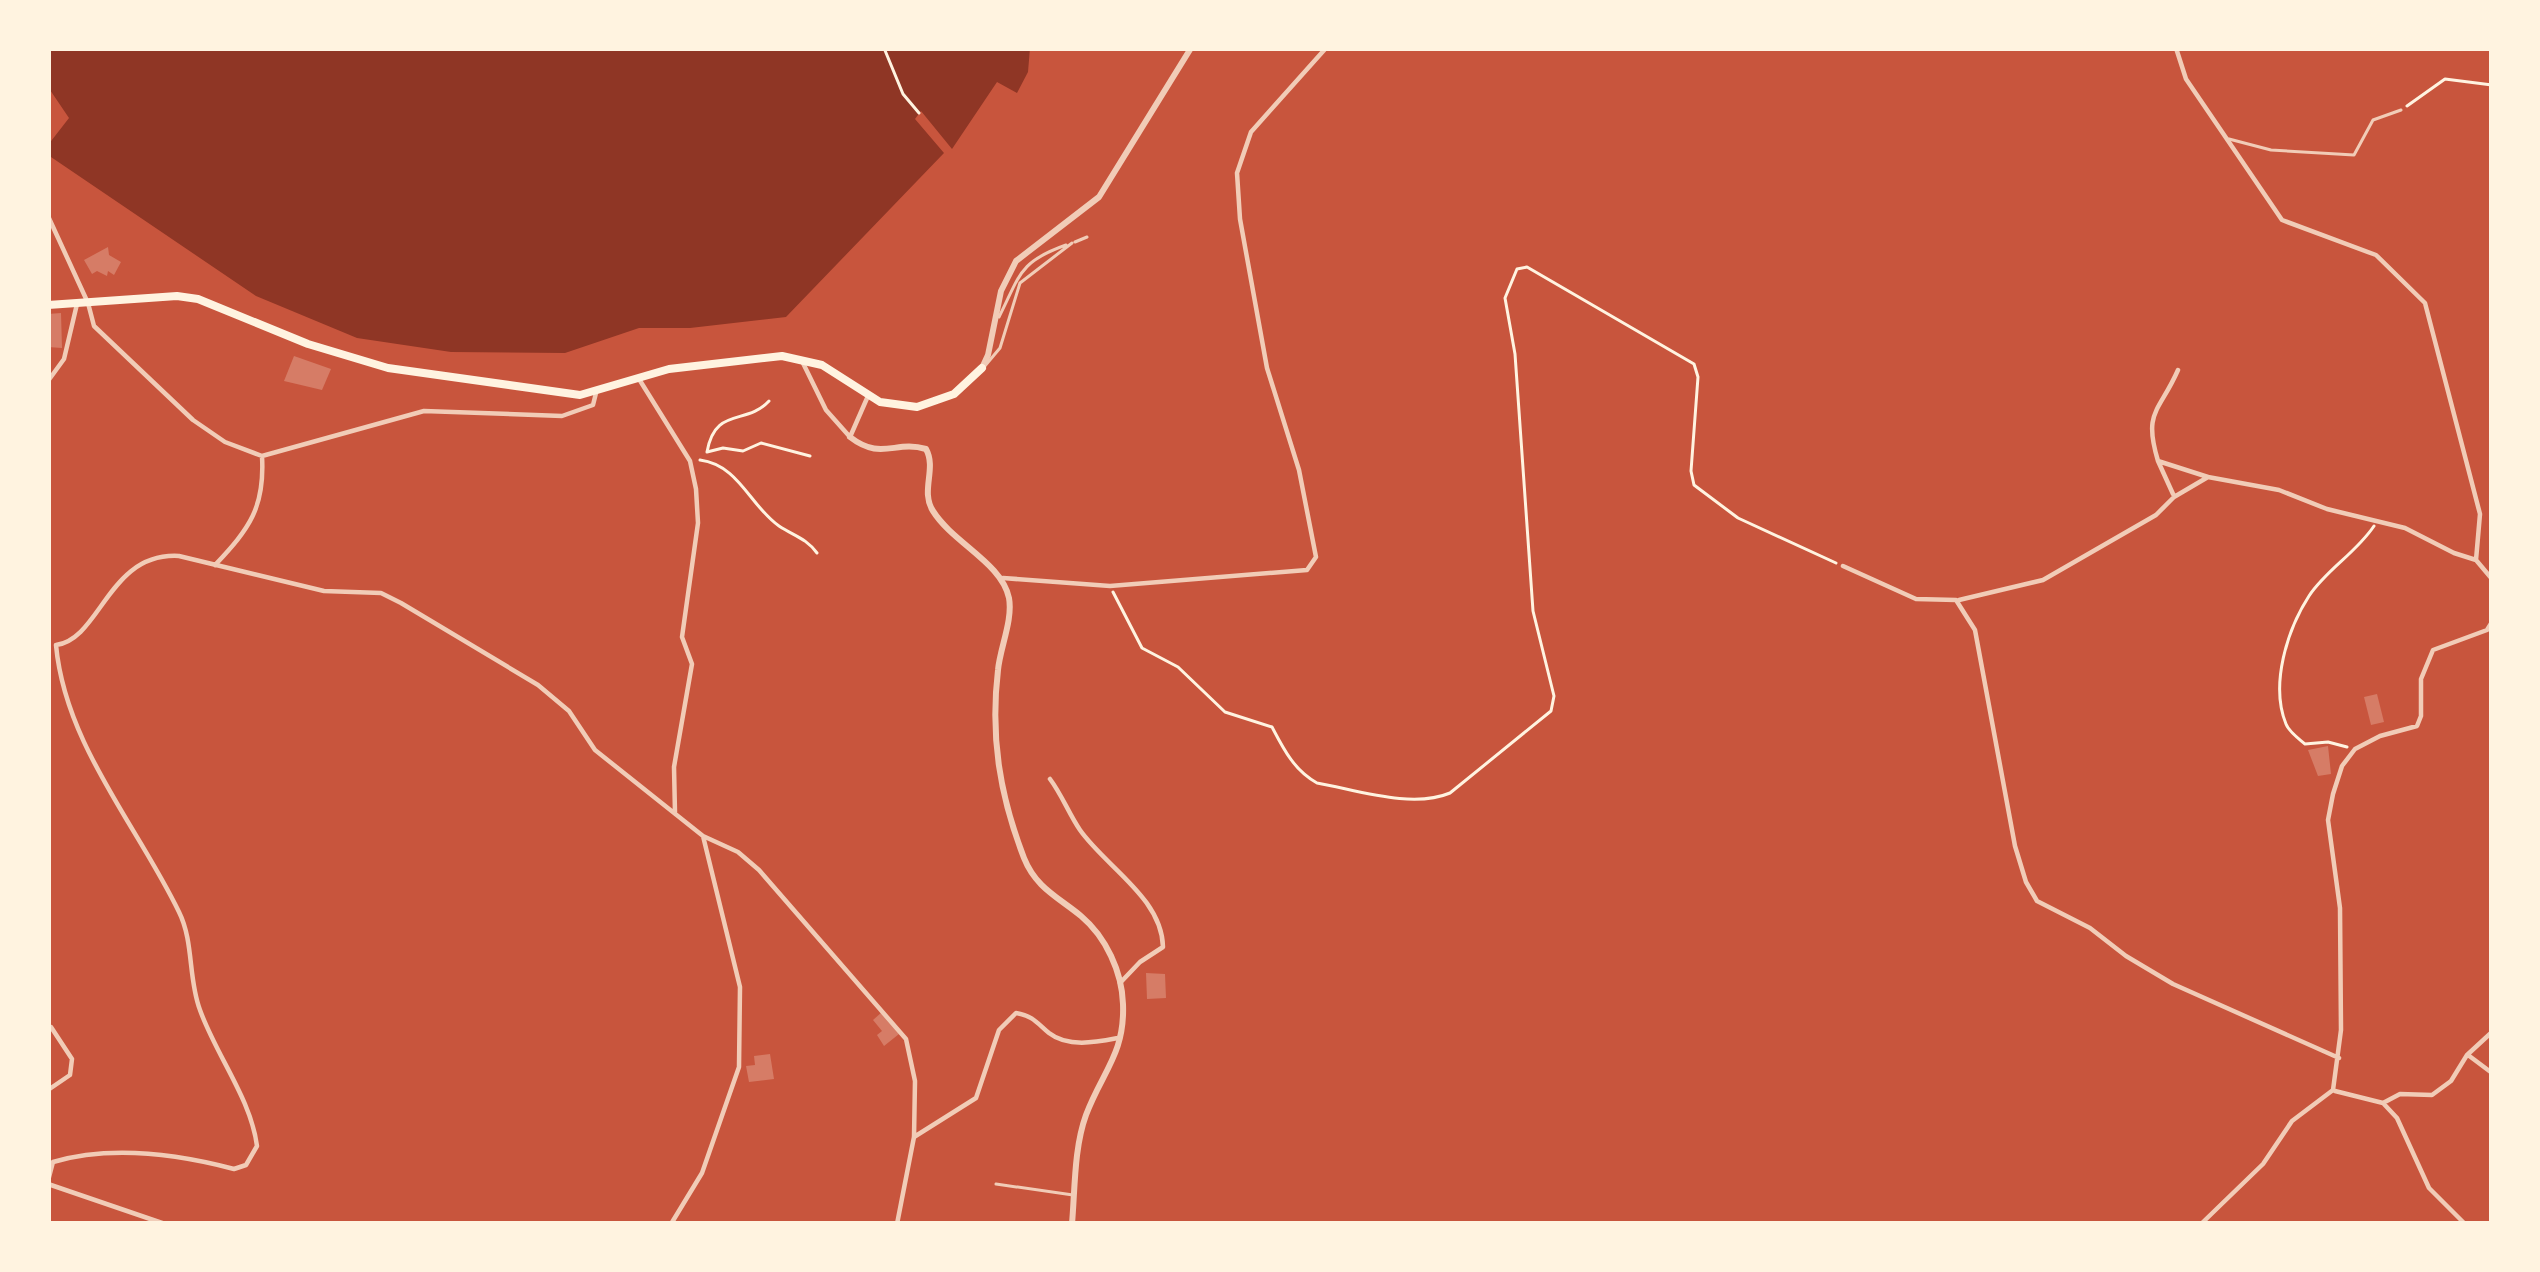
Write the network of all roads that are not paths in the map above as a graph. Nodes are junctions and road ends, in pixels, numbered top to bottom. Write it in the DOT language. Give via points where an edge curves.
graph roads {
  1 [pos="1191,48"];
  2 [pos="1326,48"];
  3 [pos="2176,48"];
  4 [pos="2401,110"];
  5 [pos="2228,139"];
  6 [pos="48,216"];
  7 [pos="1087,237"];
  8 [pos="1072,243"];
  9 [pos="83,303"];
  10 [pos="48,305"];
  11 [pos="994,323"];
  12 [pos="800,358"];
  13 [pos="982,368"];
  14 [pos="2178,370"];
  15 [pos="639,379"];
  16 [pos="48,381"];
  17 [pos="596,393"];
  18 [pos="868,396"];
  19 [pos="850,437"];
  20 [pos="262,457"];
  21 [pos="2158,461"];
  22 [pos="2208,477"];
  23 [pos="2174,497"];
  24 [pos="2476,560"];
  25 [pos="215,565"];
  26 [pos="1843,566"];
  27 [pos="1003,578"];
  28 [pos="2492,579"];
  29 [pos="1956,601"];
  30 [pos="2492,622"];
  31 [pos="52,645"];
  32 [pos="1050,779"];
  33 [pos="675,813"];
  34 [pos="703,836"];
  35 [pos="1120,983"];
  36 [pos="51,1027"];
  37 [pos="2492,1032"];
  38 [pos="1123,1036"];
  39 [pos="2467,1055"];
  40 [pos="2339,1058"];
  41 [pos="2492,1073"];
  42 [pos="48,1090"];
  43 [pos="2333,1090"];
  44 [pos="2383,1103"];
  45 [pos="914,1137"];
  46 [pos="51,1160"];
  47 [pos="48,1182"];
  48 [pos="996,1184"];
  49 [pos="1075,1196"];
  50 [pos="164,1224"];
  51 [pos="671,1224"];
  52 [pos="897,1224"];
  53 [pos="1072,1224"];
  54 [pos="2201,1224"];
  55 [pos="2465,1224"];
  1 -- 11 [label="street" via="1099,197 1016,261"];
  2 -- 27 [label="street" via="1251,132 1237,173 1267,368 1316,557 1307,570 1110,586"];
  3 -- 5 [label="street" via="2186,79"];
  4 -- 5 [label="lane" via="2373,120 2354,155"];
  5 -- 24 [label="street" via="2282,220 2376,255 2426,303 2480,514"];
  6 -- 9 [label="street"];
  7 -- 8 [label="lane"];
  8 -- 11 [label="lane" via="1022,268"];
  8 -- 13 [label="lane" via="1019,283 1000,348"];
  9 -- 10 [label="main road"];
  9 -- 16 [label="street"];
  9 -- 17 [label="main road" via="198,299 388,368 544,393"];
  9 -- 20 [label="street" via="94,326 193,420"];
  11 -- 13 [label="street"];
  12 -- 15 [label="main road" via="683,366"];
  12 -- 18 [label="main road"];
  12 -- 19 [label="street"];
  13 -- 18 [label="main road" via="954,394 926,405 893,406"];
  14 -- 21 [label="street" via="2152,414"];
  15 -- 17 [label="main road"];
  15 -- 33 [label="street" via="690,461 698,523 682,638 692,664 674,766"];
  17 -- 20 [label="street" via="593,405 562,416 424,411"];
  18 -- 19 [label="street"];
  19 -- 27 [label="street" via="880,451 926,449 929,506 958,543"];
  20 -- 25 [label="street" via="264,494"];
  21 -- 22 [label="street"];
  21 -- 23 [label="street"];
  22 -- 23 [label="street"];
  22 -- 24 [label="street" via="2405,528"];
  23 -- 29 [label="street" via="2043,580"];
  24 -- 28 [label="street"];
  25 -- 31 [label="street" via="147,557 74,638"];
  25 -- 33 [label="street" via="400,603 538,685 569,711 595,750"];
  26 -- 29 [label="street" via="1916,599"];
  27 -- 35 [label="street" via="1010,604 995,711 1001,791 1031,873 1094,929"];
  29 -- 40 [label="street" via="1975,630 2015,846 2037,901 2174,984"];
  30 -- 40 [label="street" via="2433,650 2417,726 2355,749 2342,766 2328,820 2340,908"];
  31 -- 46 [label="street" via="112,795 181,915 199,1008 256,1146 234,1169 159,1154"];
  32 -- 35 [label="street" via="1162,936 1163,947"];
  33 -- 34 [label="street"];
  34 -- 45 [label="street" via="759,869 896,1024 911,1054"];
  34 -- 51 [label="street" via="740,986 739,1067 702,1173"];
  35 -- 38 [label="street"];
  36 -- 42 [label="street" via="72,1059 70,1075"];
  37 -- 39 [label="street"];
  38 -- 45 [label="street" via="1064,1040 1016,1013 999,1030 976,1098"];
  38 -- 49 [label="street" via="1084,1118"];
  39 -- 41 [label="street"];
  39 -- 44 [label="street" via="2432,1095 2400,1094"];
  40 -- 43 [label="street"];
  43 -- 44 [label="street"];
  43 -- 54 [label="street" via="2292,1121 2263,1164"];
  44 -- 55 [label="street" via="2428,1188"];
  45 -- 52 [label="street"];
  46 -- 47 [label="street"];
  47 -- 50 [label="street"];
  48 -- 49 [label="lane"];
  49 -- 53 [label="street"];
}
